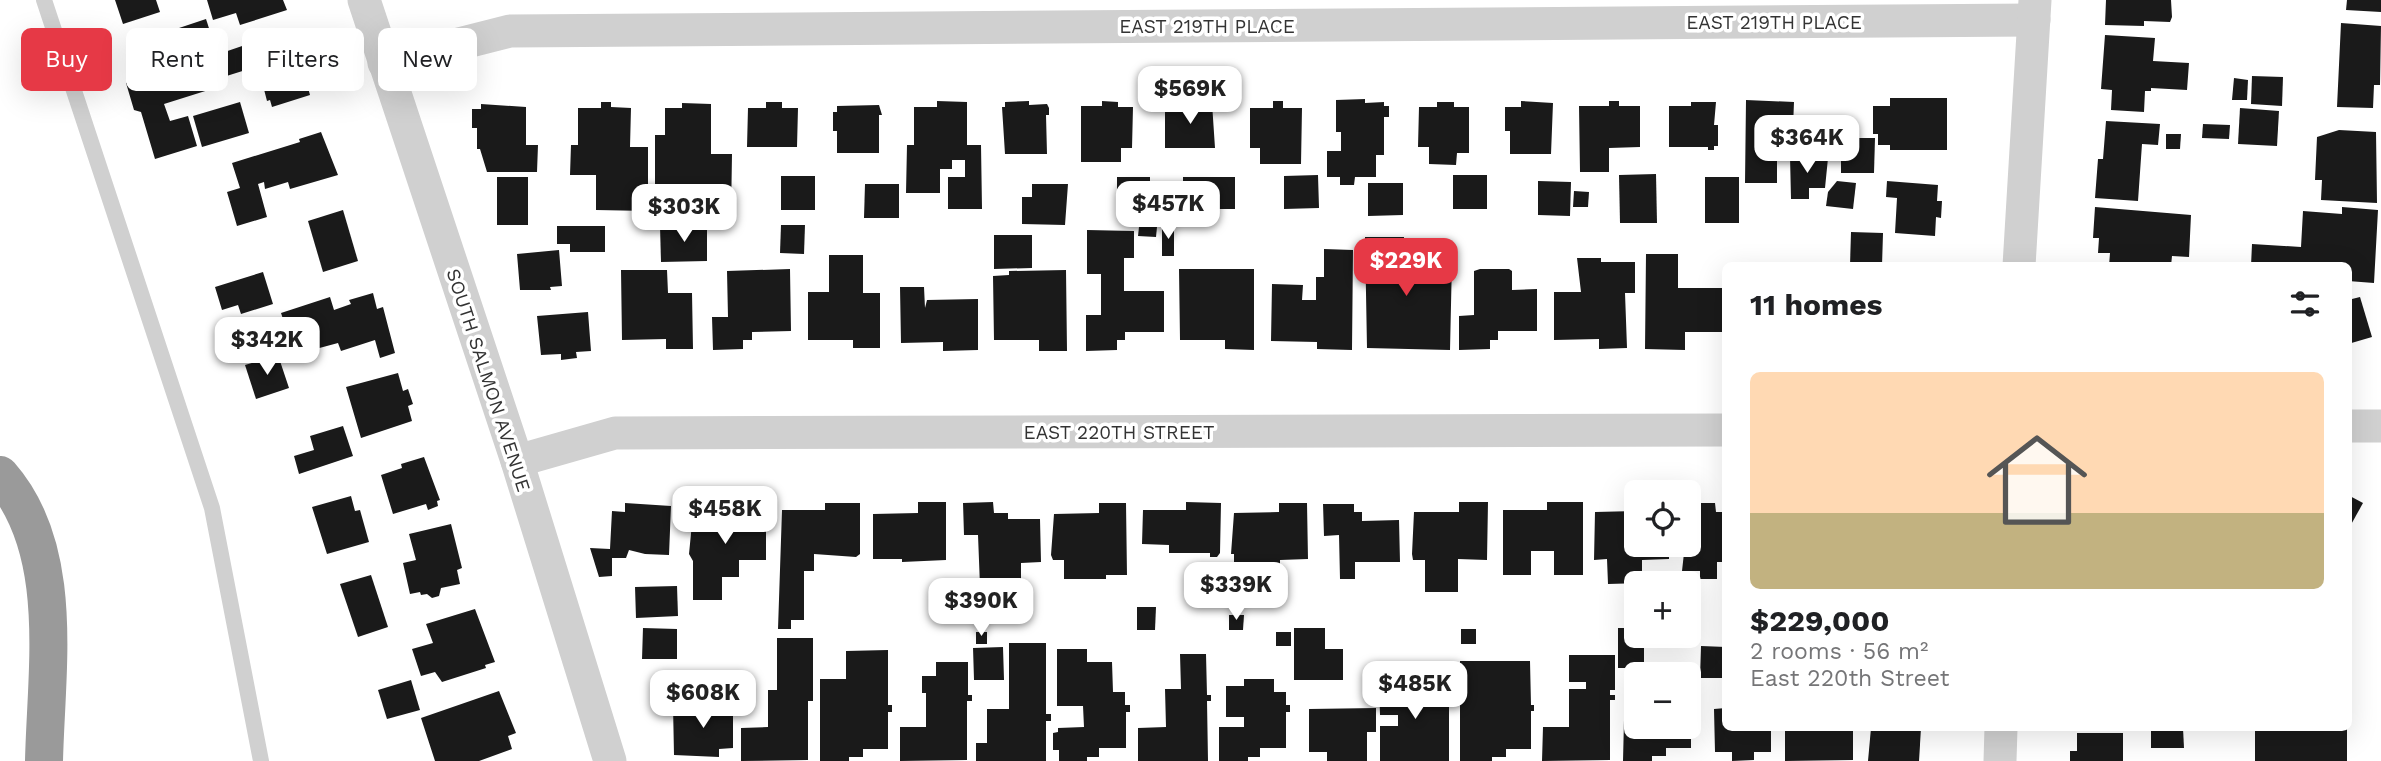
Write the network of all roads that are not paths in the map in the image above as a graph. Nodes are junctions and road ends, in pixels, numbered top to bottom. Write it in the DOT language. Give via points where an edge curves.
graph roads {
  1 [pos="44,0"];
  2 [pos="364,0"];
  3 [pos="2034,10"];
  4 [pos="477,39"];
  5 [pos="378,44"];
  6 [pos="393,91"];
  7 [pos="2019,262"];
  8 [pos="2352,426"];
  9 [pos="2381,426"];
  10 [pos="1722,430"];
  11 [pos="517,461"];
  12 [pos="0,475"];
  13 [pos="2001,731"];
  14 [pos="44,761"];
  15 [pos="261,761"];
  16 [pos="610,761"];
  17 [pos="2000,761"];
  1 -- 15 [label="lane" via="212,508"];
  2 -- 5 [label="street, SOUTH SALMON AVENUE"];
  3 -- 4 [label="street, EAST 219TH PLACE" via="510,31"];
  3 -- 7 [label="street"];
  6 -- 11 [label="street, SOUTH SALMON AVENUE"];
  8 -- 9 [label="street"];
  10 -- 11 [label="street, EAST 220TH STREET" via="615,433"];
  11 -- 16 [label="street, SOUTH SALMON AVENUE"];
  12 -- 14 [label="highway" via="14,490 41,563 48,611"];
  13 -- 17 [label="street"];
}
